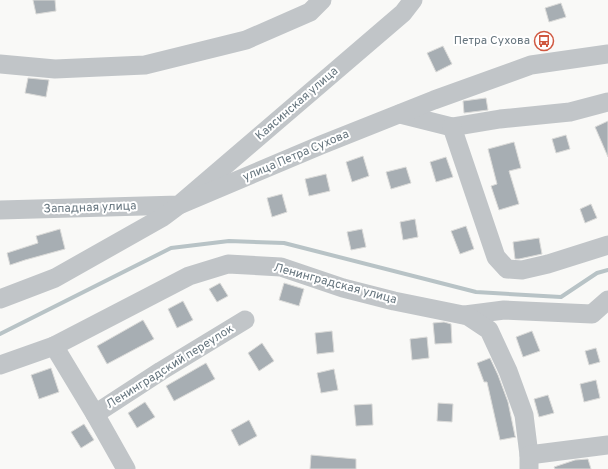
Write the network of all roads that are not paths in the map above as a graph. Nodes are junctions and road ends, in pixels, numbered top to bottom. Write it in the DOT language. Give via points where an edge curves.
graph roads {
  1 [pos="322,0"];
  2 [pos="413,0"];
  3 [pos="608,54"];
  4 [pos="0,64"];
  5 [pos="608,102"];
  6 [pos="400,114"];
  7 [pos="452,128"];
  8 [pos="180,205"];
  9 [pos="0,210"];
  10 [pos="608,245"];
  11 [pos="0,299"];
  12 [pos="608,300"];
  13 [pos="465,315"];
  14 [pos="245,320"];
  15 [pos="54,346"];
  16 [pos="0,365"];
  17 [pos="95,414"];
  18 [pos="608,444"];
  19 [pos="529,462"];
  20 [pos="126,469"];
  1 -- 4 [label="street" via="310,12 246,40 145,65 55,69"];
  2 -- 8 [label="street, Каясинская улица" via="403,13"];
  3 -- 6 [label="street, улица Петра Сухова" via="531,64"];
  5 -- 7 [label="street" via="570,112 500,119"];
  6 -- 7 [label="street"];
  6 -- 8 [label="street, улица Петра Сухова"];
  7 -- 10 [label="street" via="496,257 507,269 522,270 548,264"];
  8 -- 9 [label="street, Западная улица"];
  8 -- 11 [label="street, улица Петра Сухова" via="55,278"];
  12 -- 13 [label="street, Ленинградская улица" via="592,314 504,310"];
  13 -- 15 [label="street, Ленинградская улица" via="343,288 281,267 228,264 189,276"];
  13 -- 19 [label="street, Ленинградская улица" via="489,330 508,371 524,416"];
  14 -- 17 [label="street, Ленинградский переулок"];
  15 -- 16 [label="street"];
  15 -- 17 [label="street, Ленинградский переулок"];
  17 -- 20 [label="street, Ленинградский переулок"];
  18 -- 19 [label="street"];
}
